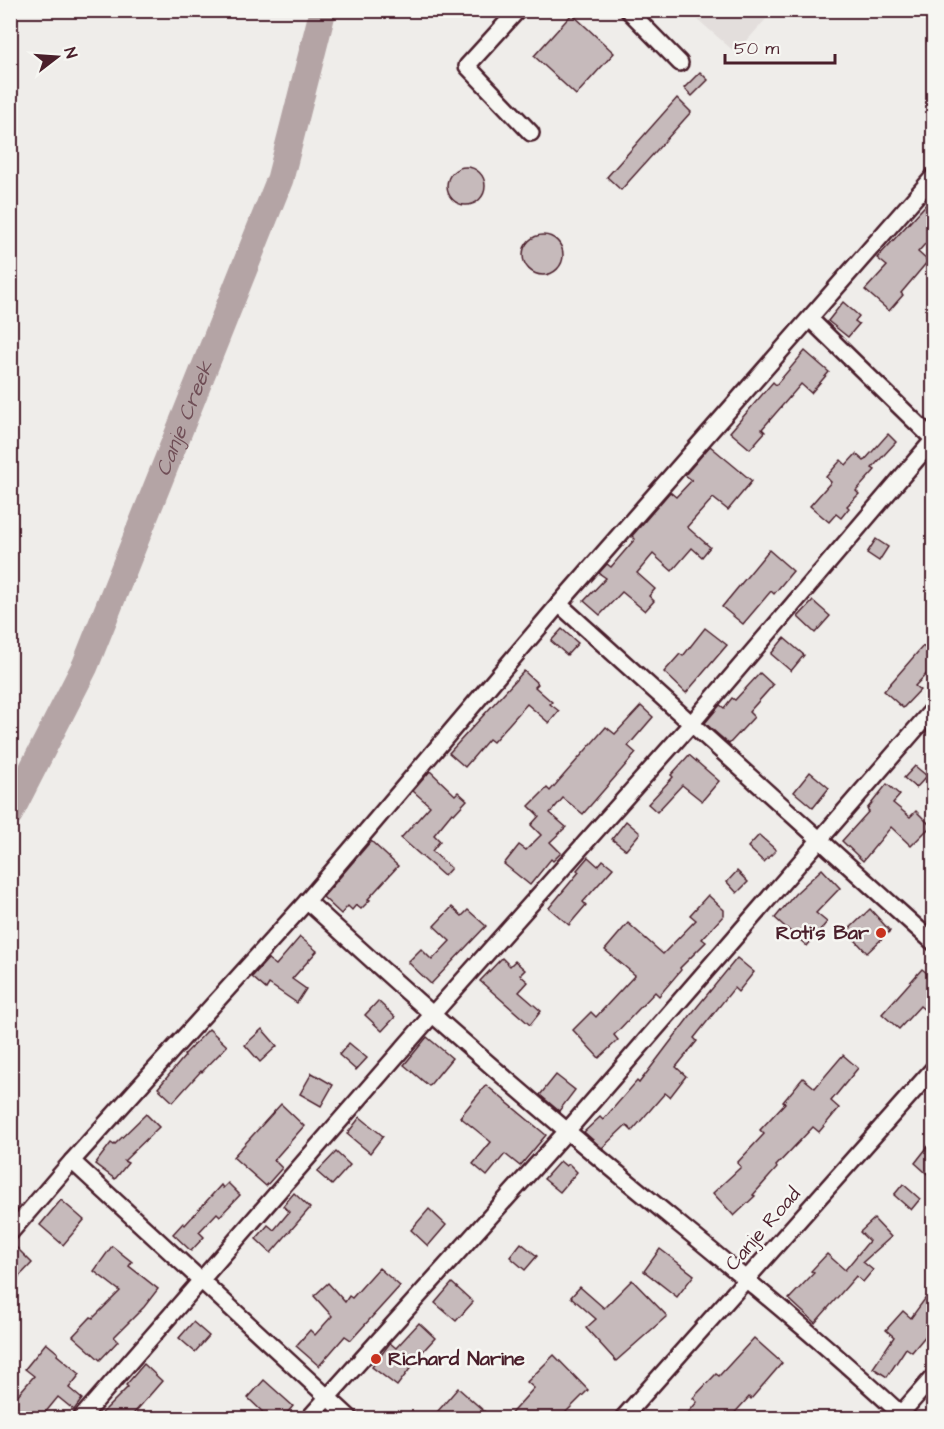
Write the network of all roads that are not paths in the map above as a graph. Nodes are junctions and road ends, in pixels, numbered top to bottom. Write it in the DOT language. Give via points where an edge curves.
graph roads {
  1 [pos="518,10"];
  2 [pos="628,10"];
  3 [pos="680,63"];
  4 [pos="531,133"];
  5 [pos="933,176"];
  6 [pos="810,319"];
  7 [pos="933,440"];
  8 [pos="559,604"];
  9 [pos="933,708"];
  10 [pos="692,724"];
  11 [pos="819,841"];
  12 [pos="307,902"];
  13 [pos="933,943"];
  14 [pos="432,1015"];
  15 [pos="933,1068"];
  16 [pos="567,1131"];
  17 [pos="72,1161"];
  18 [pos="10,1233"];
  19 [pos="747,1279"];
  20 [pos="200,1281"];
  21 [pos="933,1376"];
  22 [pos="327,1398"];
  23 [pos="901,1417"];
  24 [pos="81,1419"];
  25 [pos="309,1419"];
  26 [pos="350,1419"];
  27 [pos="623,1419"];
  1 -- 4 [label="street" via="467,66"];
  2 -- 3 [label="street"];
  5 -- 6 [label="street"];
  6 -- 7 [label="street"];
  6 -- 8 [label="street"];
  7 -- 10 [label="street"];
  8 -- 10 [label="street"];
  8 -- 12 [label="street"];
  9 -- 11 [label="street"];
  10 -- 11 [label="street"];
  10 -- 14 [label="street"];
  11 -- 13 [label="street"];
  11 -- 16 [label="street"];
  12 -- 14 [label="street"];
  12 -- 17 [label="street"];
  14 -- 16 [label="street"];
  14 -- 20 [label="street"];
  15 -- 19 [label="street, Canje Road"];
  16 -- 19 [label="street"];
  16 -- 22 [label="street"];
  17 -- 18 [label="street"];
  17 -- 20 [label="street"];
  19 -- 23 [label="street"];
  19 -- 27 [label="street, Canje Road"];
  20 -- 22 [label="street"];
  20 -- 24 [label="street"];
  21 -- 23 [label="street"];
  22 -- 25 [label="street"];
  22 -- 26 [label="street"];
}
